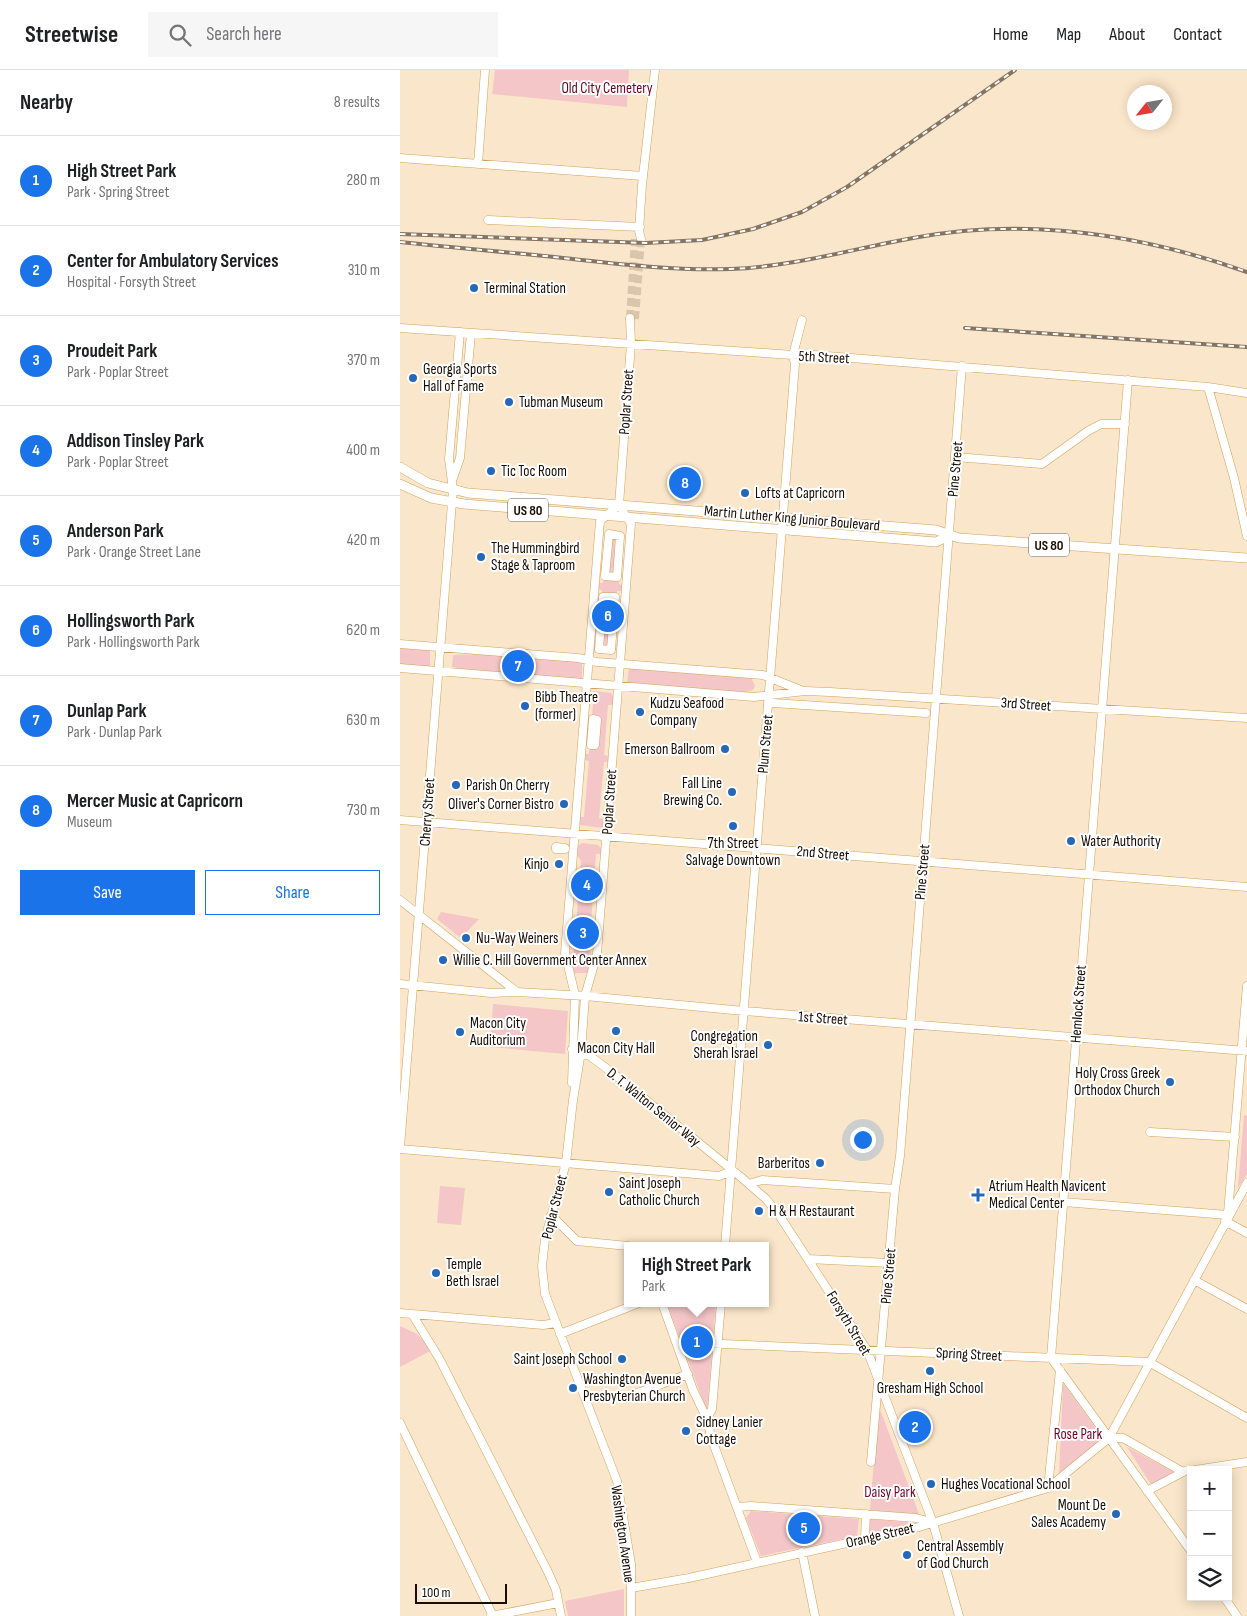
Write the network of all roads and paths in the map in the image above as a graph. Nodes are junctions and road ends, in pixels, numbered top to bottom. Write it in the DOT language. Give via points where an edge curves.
graph roads {
  1 [pos="486,70"];
  2 [pos="655,70"];
  3 [pos="400,158"];
  4 [pos="478,164"];
  5 [pos="643,176"];
  6 [pos="488,220"];
  7 [pos="639,229"];
  8 [pos="638,239"];
  9 [pos="632,319"];
  10 [pos="802,320"];
  11 [pos="400,328"];
  12 [pos="460,332"];
  13 [pos="471,333"];
  14 [pos="631,344"];
  15 [pos="793,355"];
  16 [pos="456,358"];
  17 [pos="469,360"];
  18 [pos="962,366"];
  19 [pos="1128,380"];
  20 [pos="1208,387"];
  21 [pos="1247,393"];
  22 [pos="1125,424"];
  23 [pos="956,457"];
  24 [pos="400,468"];
  25 [pos="453,478"];
  26 [pos="400,484"];
  27 [pos="453,490"];
  28 [pos="452,503"];
  29 [pos="597,503"];
  30 [pos="618,505"];
  31 [pos="605,516"];
  32 [pos="627,517"];
  33 [pos="783,517"];
  34 [pos="782,530"];
  35 [pos="949,536"];
  36 [pos="1247,536"];
  37 [pos="1114,550"];
  38 [pos="1247,558"];
  39 [pos="617,577"];
  40 [pos="603,597"];
  41 [pos="400,644"];
  42 [pos="440,648"];
  43 [pos="590,660"];
  44 [pos="618,662"];
  45 [pos="400,668"];
  46 [pos="438,673"];
  47 [pos="770,678"];
  48 [pos="588,684"];
  49 [pos="617,685"];
  50 [pos="805,691"];
  51 [pos="936,698"];
  52 [pos="771,700"];
  53 [pos="1102,709"];
  54 [pos="926,713"];
  55 [pos="1247,718"];
  56 [pos="400,820"];
  57 [pos="427,822"];
  58 [pos="575,835"];
  59 [pos="606,837"];
  60 [pos="756,847"];
  61 [pos="923,861"];
  62 [pos="1089,874"];
  63 [pos="1247,887"];
  64 [pos="400,900"];
  65 [pos="419,915"];
  66 [pos="400,984"];
  67 [pos="414,986"];
  68 [pos="1247,986"];
  69 [pos="516,992"];
  70 [pos="576,995"];
  71 [pos="586,996"];
  72 [pos="744,1012"];
  73 [pos="910,1024"];
  74 [pos="1075,1038"];
  75 [pos="572,1049"];
  76 [pos="1244,1051"];
  77 [pos="581,1052"];
  78 [pos="572,1100"];
  79 [pos="1150,1132"];
  80 [pos="1235,1137"];
  81 [pos="400,1148"];
  82 [pos="566,1163"];
  83 [pos="732,1170"];
  84 [pos="1247,1183"];
  85 [pos="749,1184"];
  86 [pos="895,1189"];
  87 [pos="1239,1198"];
  88 [pos="1063,1202"];
  89 [pos="1247,1203"];
  90 [pos="552,1215"];
  91 [pos="1227,1218"];
  92 [pos="1247,1233"];
  93 [pos="725,1242"];
  94 [pos="624,1246"];
  95 [pos="544,1255"];
  96 [pos="808,1259"];
  97 [pos="889,1262"];
  98 [pos="1194,1280"];
  99 [pos="629,1307"];
  100 [pos="663,1307"];
  101 [pos="721,1307"];
  102 [pos="1247,1309"];
  103 [pos="400,1313"];
  104 [pos="412,1314"];
  105 [pos="556,1323"];
  106 [pos="560,1334"];
  107 [pos="676,1342"];
  108 [pos="718,1343"];
  109 [pos="867,1350"];
  110 [pos="882,1350"];
  111 [pos="1051,1358"];
  112 [pos="1150,1362"];
  113 [pos="1060,1370"];
  114 [pos="688,1374"];
  115 [pos="878,1378"];
  116 [pos="627,1398"];
  117 [pos="1247,1418"];
  118 [pos="707,1419"];
  119 [pos="400,1423"];
  120 [pos="1109,1438"];
  121 [pos="871,1462"];
  122 [pos="1247,1462"];
  123 [pos="1220,1466"];
  124 [pos="1187,1471"];
  125 [pos="1048,1488"];
  126 [pos="1147,1491"];
  127 [pos="737,1507"];
  128 [pos="866,1514"];
  129 [pos="933,1523"];
  130 [pos="865,1538"];
  131 [pos="1187,1546"];
  132 [pos="802,1552"];
  133 [pos="756,1562"];
  134 [pos="631,1588"];
  135 [pos="1227,1601"];
  136 [pos="558,1603"];
  137 [pos="492,1616"];
  138 [pos="561,1616"];
  139 [pos="631,1616"];
  140 [pos="815,1616"];
  141 [pos="959,1616"];
  142 [pos="1237,1616"];
  1 -- 4 [label="street"];
  2 -- 5 [label="street"];
  3 -- 4 [label="street"];
  4 -- 5 [label="street"];
  5 -- 7 [label="street"];
  6 -- 7 [label="street"];
  7 -- 8 [label="street"];
  9 -- 14 [label="street, Poplar Street"];
  10 -- 15 [label="street, Plum Street"];
  11 -- 12 [label="street, 5th Street"];
  12 -- 13 [label="street, 5th Street"];
  12 -- 16 [label="street, Cherry Street"];
  13 -- 14 [label="street, 5th Street"];
  13 -- 17 [label="street, Cherry Street"];
  14 -- 15 [label="street, 5th Street"];
  14 -- 30 [label="street, Poplar Street"];
  15 -- 18 [label="street, 5th Street"];
  15 -- 33 [label="street, Plum Street" via="796,364"];
  16 -- 17 [label="street" via="463,355"];
  16 -- 25 [label="street, Cherry Street" via="449,459"];
  17 -- 25 [label="street, Cherry Street" via="460,458"];
  18 -- 19 [label="street, 5th Street"];
  18 -- 23 [label="street, Pine Street"];
  19 -- 20 [label="street, 5th Street"];
  19 -- 22 [label="street, Hemlock Street"];
  20 -- 21 [label="street, 5th Street"];
  20 -- 36 [label="street"];
  22 -- 23 [label="street" via="1101,424 1042,464"];
  22 -- 37 [label="street, Hemlock Street"];
  23 -- 35 [label="street, Pine Street"];
  24 -- 27 [label="main road, Martin Luther King Junior Boulevard / US 80" via="428,483"];
  25 -- 27 [label="street, Cherry Street"];
  26 -- 28 [label="main road, Martin Luther King Junior Boulevard / US 80"];
  27 -- 28 [label="street, Cherry Street"];
  27 -- 29 [label="main road, Martin Luther King Junior Boulevard / US 80"];
  28 -- 31 [label="main road, Martin Luther King Junior Boulevard / US 80"];
  28 -- 42 [label="street, Cherry Street"];
  29 -- 30 [label="main road, Martin Luther King Junior Boulevard / US 80"];
  29 -- 31 [label="street"];
  30 -- 31 [label="street"];
  30 -- 32 [label="street"];
  30 -- 33 [label="main road, Martin Luther King Junior Boulevard / US 80"];
  31 -- 32 [label="main road, Martin Luther King Junior Boulevard / US 80"];
  31 -- 43 [label="street, Poplar Street" via="600,521"];
  32 -- 34 [label="main road, Martin Luther King Junior Boulevard / US 80"];
  32 -- 44 [label="street, Poplar Street" via="631,527"];
  33 -- 34 [label="street, Plum Street"];
  33 -- 35 [label="main road, Martin Luther King Junior Boulevard / US 80" via="936,530"];
  34 -- 35 [label="main road, Martin Luther King Junior Boulevard / US 80" via="936,542"];
  34 -- 47 [label="street, Plum Street"];
  35 -- 37 [label="main road, Martin Luther King Junior Boulevard / US 80"];
  35 -- 51 [label="street, Pine Street"];
  37 -- 38 [label="main road, Martin Luther King Junior Boulevard / US 80"];
  37 -- 53 [label="street, Hemlock Street"];
  39 -- 39 [label="street" via="605,576 609,534 620,536"];
  40 -- 40 [label="street" via="599,649 611,650 615,597"];
  41 -- 42 [label="street, 3rd Street"];
  42 -- 43 [label="street, 3rd Street"];
  42 -- 46 [label="street, Cherry Street"];
  43 -- 44 [label="street, 3rd Street"];
  43 -- 48 [label="street, Poplar Street"];
  44 -- 47 [label="street, 3rd Street"];
  44 -- 49 [label="street, Poplar Street"];
  45 -- 46 [label="street, 3rd Street"];
  46 -- 48 [label="street, 3rd Street"];
  46 -- 57 [label="street, Cherry Street"];
  47 -- 50 [label="street, 3rd Street"];
  47 -- 52 [label="street, Plum Street"];
  48 -- 49 [label="street, 3rd Street"];
  48 -- 58 [label="street, Poplar Street"];
  49 -- 52 [label="street, 3rd Street"];
  49 -- 59 [label="street, Poplar Street"];
  50 -- 51 [label="street, 3rd Street"];
  50 -- 52 [label="street, 3rd Street"];
  51 -- 53 [label="street, 3rd Street"];
  51 -- 61 [label="street, Pine Street"];
  52 -- 54 [label="street, 3rd Street"];
  52 -- 60 [label="street, Plum Street"];
  53 -- 55 [label="street, 3rd Street"];
  53 -- 62 [label="street, Hemlock Street"];
  56 -- 57 [label="street, 2nd Street"];
  57 -- 58 [label="street, 2nd Street"];
  57 -- 65 [label="street, Cherry Street"];
  58 -- 59 [label="street, 2nd Street"];
  58 -- 70 [label="street, Poplar Street" via="566,953"];
  59 -- 60 [label="street, 2nd Street"];
  59 -- 71 [label="street, Poplar Street" via="597,954"];
  60 -- 61 [label="street, 2nd Street"];
  60 -- 72 [label="street, Plum Street"];
  61 -- 62 [label="street, 2nd Street"];
  61 -- 73 [label="street, Pine Street"];
  62 -- 63 [label="street, 2nd Street"];
  62 -- 74 [label="street, Hemlock Street"];
  64 -- 65 [label="street"];
  65 -- 67 [label="street, Cherry Street"];
  65 -- 69 [label="street"];
  66 -- 67 [label="street, 1st Street"];
  67 -- 69 [label="street, 1st Street"];
  67 -- 81 [label="street, Cherry Street"];
  68 -- 76 [label="street"];
  69 -- 70 [label="street, 1st Street"];
  70 -- 71 [label="street, 1st Street"];
  70 -- 75 [label="street, Poplar Street"];
  71 -- 72 [label="street, 1st Street"];
  71 -- 77 [label="street, Poplar Street"];
  72 -- 73 [label="street, 1st Street"];
  72 -- 83 [label="street, Plum Street"];
  73 -- 74 [label="street, 1st Street"];
  73 -- 86 [label="street, Pine Street"];
  74 -- 76 [label="street, 1st Street"];
  74 -- 88 [label="street, Hemlock Street"];
  75 -- 77 [label="street, D. T. Walton Senior Way"];
  75 -- 78 [label="street, Poplar Street"];
  76 -- 80 [label="street"];
  77 -- 78 [label="street, Poplar Street"];
  77 -- 83 [label="street, D. T. Walton Senior Way" via="614,1074"];
  78 -- 82 [label="street, Poplar Street"];
  79 -- 80 [label="street"];
  80 -- 91 [label="street"];
  81 -- 82 [label="street"];
  82 -- 83 [label="street" via="719,1176"];
  82 -- 90 [label="street, Poplar Street"];
  83 -- 85 [label="street, Forsyth Street"];
  83 -- 93 [label="street, Plum Street"];
  84 -- 87 [label="street"];
  85 -- 86 [label="street" via="762,1180"];
  85 -- 96 [label="street, Forsyth Street" via="771,1205"];
  86 -- 97 [label="street, Pine Street"];
  87 -- 89 [label="street"];
  87 -- 91 [label="street"];
  88 -- 91 [label="street"];
  88 -- 111 [label="street, Hemlock Street"];
  90 -- 94 [label="street" via="577,1241"];
  90 -- 95 [label="street, Poplar Street"];
  91 -- 92 [label="street"];
  91 -- 98 [label="street"];
  95 -- 105 [label="street, Washington Avenue" via="545,1294"];
  96 -- 97 [label="street"];
  96 -- 109 [label="street, Forsyth Street"];
  97 -- 110 [label="street, Pine Street"];
  98 -- 102 [label="street"];
  98 -- 112 [label="street"];
  99 -- 106 [label="street"];
  100 -- 107 [label="street"];
  101 -- 108 [label="street"];
  103 -- 104 [label="street"];
  104 -- 105 [label="street" via="543,1325"];
  104 -- 136 [label="street" via="539,1554 556,1590"];
  105 -- 106 [label="street, Washington Avenue"];
  106 -- 134 [label="street, Washington Avenue" via="617,1481"];
  107 -- 108 [label="street, Spring Street"];
  107 -- 114 [label="street"];
  108 -- 109 [label="street, Spring Street"];
  108 -- 118 [label="street" via="712,1409"];
  109 -- 110 [label="street, Spring Street"];
  109 -- 115 [label="street, Forsyth Street"];
  110 -- 111 [label="street, Spring Street"];
  110 -- 115 [label="street, Pine Street"];
  111 -- 112 [label="street, Spring Street"];
  111 -- 113 [label="street"];
  112 -- 117 [label="street, Spring Street"];
  112 -- 120 [label="street"];
  113 -- 120 [label="street"];
  113 -- 125 [label="street"];
  114 -- 116 [label="street"];
  114 -- 118 [label="street"];
  115 -- 121 [label="street"];
  115 -- 129 [label="street, Forsyth Street"];
  118 -- 127 [label="street" via="710,1437"];
  119 -- 137 [label="street"];
  120 -- 124 [label="street" via="1123,1438"];
  120 -- 125 [label="street, Orange Street"];
  120 -- 126 [label="street"];
  122 -- 123 [label="street"];
  124 -- 126 [label="street"];
  125 -- 129 [label="street, Orange Street"];
  126 -- 131 [label="street"];
  127 -- 128 [label="street"];
  127 -- 133 [label="street"];
  128 -- 129 [label="street" via="916,1518"];
  128 -- 130 [label="street"];
  129 -- 130 [label="street, Orange Street"];
  129 -- 141 [label="street, Forsyth Street"];
  130 -- 132 [label="street, Orange Street"];
  132 -- 133 [label="street, Orange Street"];
  132 -- 140 [label="street"];
  133 -- 134 [label="street, Orange Street"];
  134 -- 139 [label="street, Washington Avenue"];
  135 -- 142 [label="street"];
  136 -- 137 [label="street"];
  136 -- 138 [label="street"];
}
